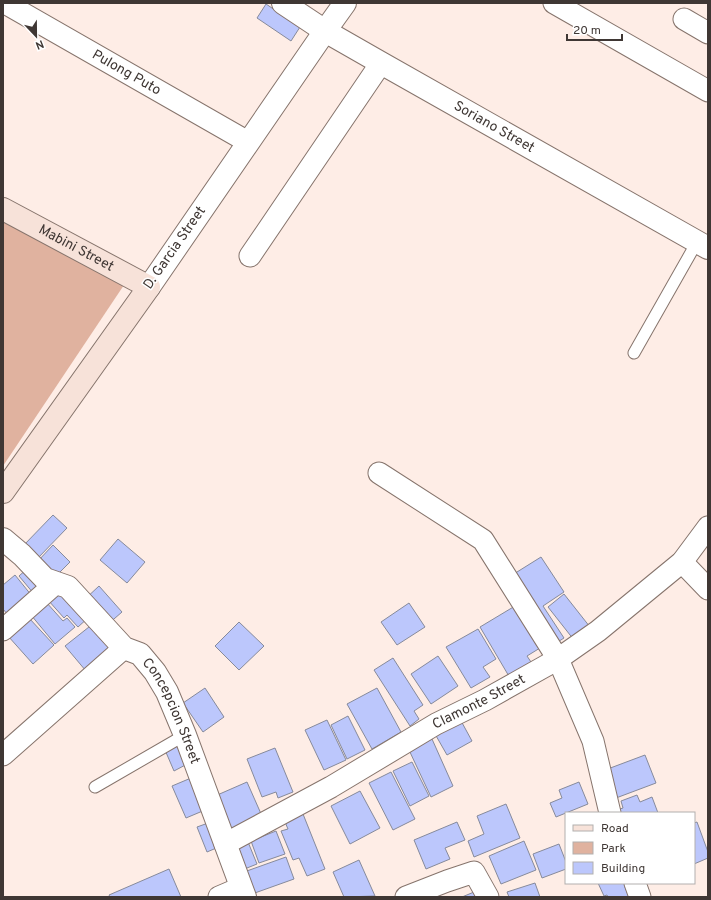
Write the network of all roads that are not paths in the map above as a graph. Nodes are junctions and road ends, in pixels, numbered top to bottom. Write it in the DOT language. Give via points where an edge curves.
graph roads {
  1 [pos="5,3"];
  2 [pos="283,3"];
  3 [pos="345,3"];
  4 [pos="554,3"];
  5 [pos="684,19"];
  6 [pos="325,31"];
  7 [pos="708,32"];
  8 [pos="382,63"];
  9 [pos="708,90"];
  10 [pos="248,142"];
  11 [pos="3,209"];
  12 [pos="702,245"];
  13 [pos="250,256"];
  14 [pos="149,286"];
  15 [pos="634,353"];
  16 [pos="379,473"];
  17 [pos="3,492"];
  18 [pos="708,527"];
  19 [pos="3,539"];
  20 [pos="682,562"];
  21 [pos="55,584"];
  22 [pos="708,589"];
  23 [pos="3,630"];
  24 [pos="124,648"];
  25 [pos="558,659"];
  26 [pos="185,735"];
  27 [pos="3,755"];
  28 [pos="95,787"];
  29 [pos="610,812"];
  30 [pos="225,844"];
  31 [pos="634,884"];
  32 [pos="242,892"];
  33 [pos="219,897"];
  34 [pos="406,897"];
  35 [pos="488,897"];
  36 [pos="640,897"];
  1 -- 10 [label="street, Pulong Puto"];
  2 -- 6 [label="street, Soriano Street"];
  3 -- 6 [label="street, D. Garcia Street"];
  4 -- 9 [label="street"];
  5 -- 7 [label="street"];
  6 -- 8 [label="street, Soriano Street"];
  6 -- 10 [label="street, D. Garcia Street"];
  8 -- 12 [label="street, Soriano Street"];
  8 -- 13 [label="street"];
  10 -- 14 [label="street, D. Garcia Street"];
  11 -- 14 [label="main road, Mabini Street"];
  12 -- 15 [label="lane"];
  14 -- 17 [label="main road, D. Garcia Street"];
  16 -- 25 [label="street" via="483,540"];
  18 -- 20 [label="street, Clamonte Street"];
  19 -- 21 [label="street, Concepcion Street" via="45,579"];
  20 -- 22 [label="street"];
  20 -- 25 [label="street, Clamonte Street" via="598,631"];
  21 -- 23 [label="street"];
  21 -- 24 [label="street, Concepcion Street" via="68,587"];
  24 -- 26 [label="street, Concepcion Street" via="140,654 155,672 167,692"];
  24 -- 27 [label="street"];
  25 -- 29 [label="street" via="593,742"];
  25 -- 30 [label="street, Clamonte Street" via="436,724 331,787"];
  26 -- 28 [label="lane"];
  26 -- 30 [label="street, Concepcion Street"];
  30 -- 32 [label="street, Concepcion Street"];
  31 -- 36 [label="street"];
  32 -- 33 [label="street"];
  34 -- 35 [label="street" via="474,872"];
}
